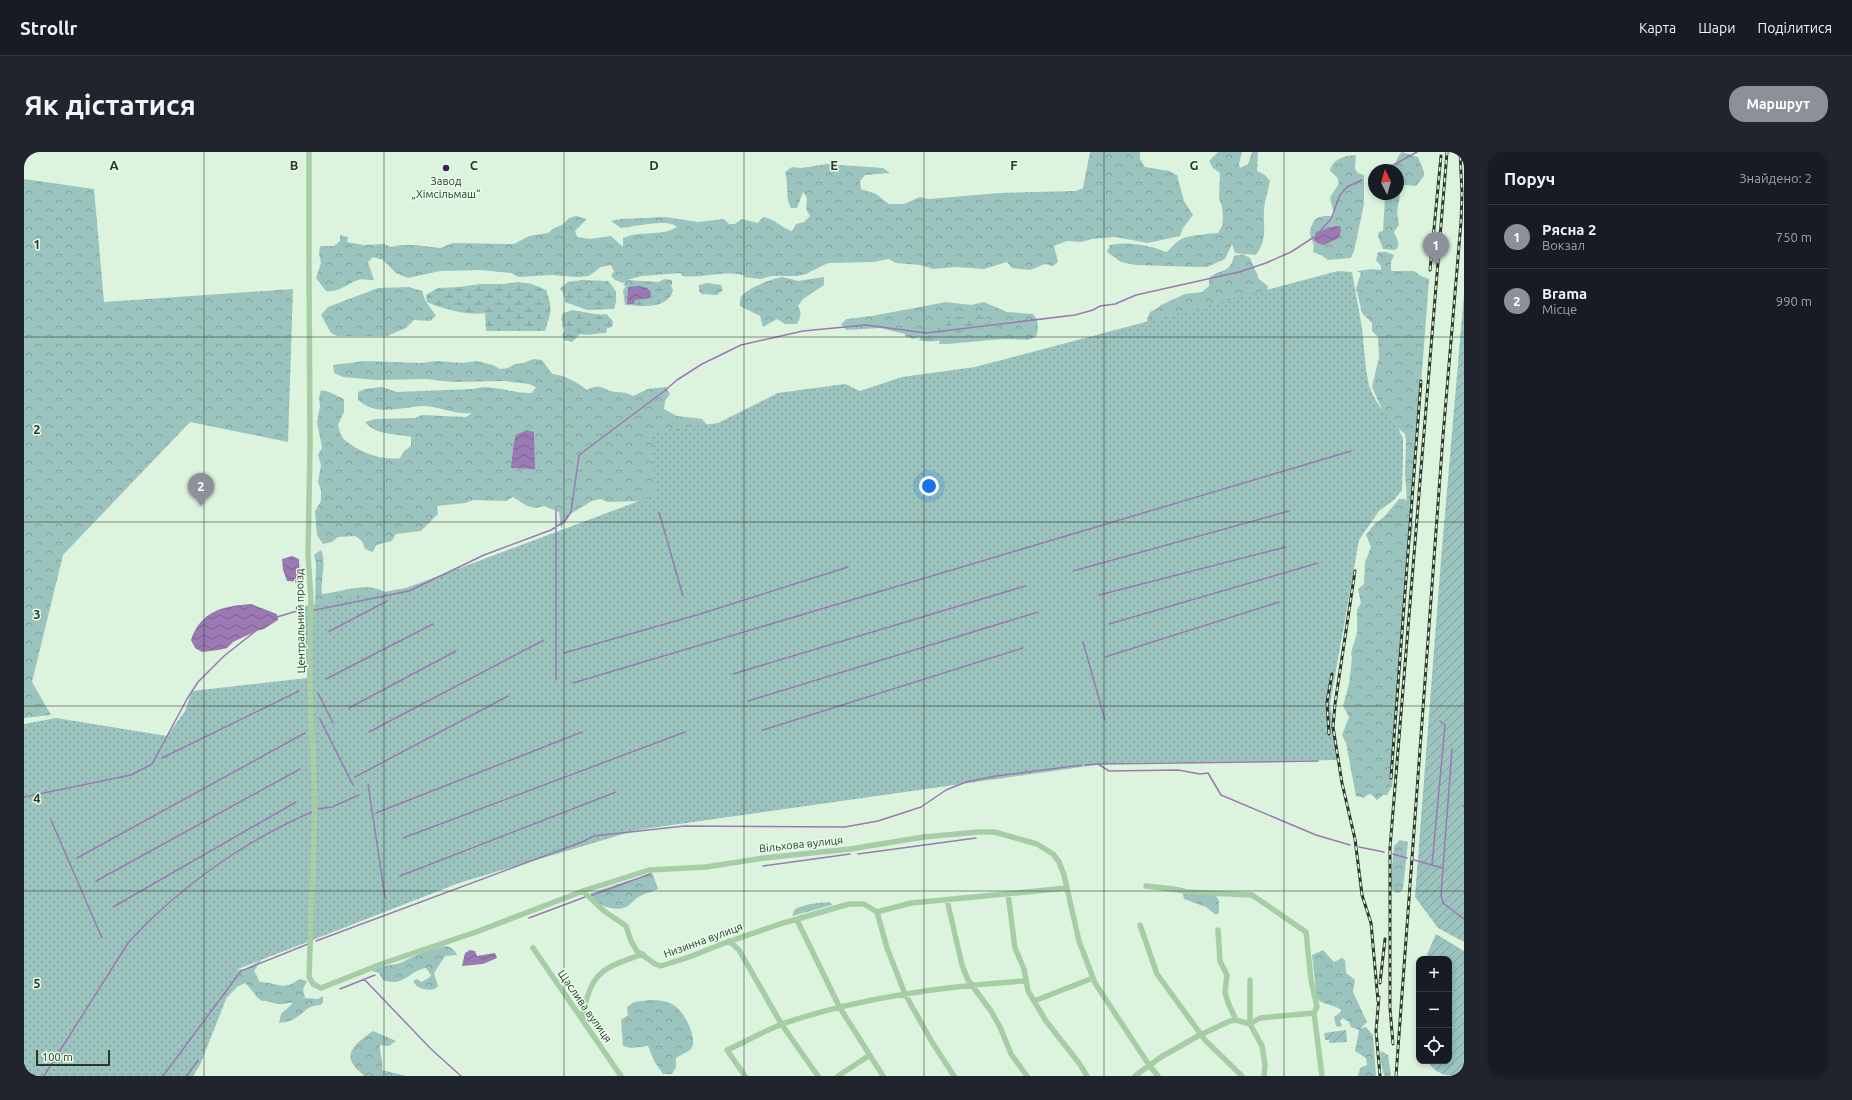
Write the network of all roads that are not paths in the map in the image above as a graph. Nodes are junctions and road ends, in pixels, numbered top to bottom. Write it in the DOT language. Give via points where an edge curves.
graph roads {
  1 [pos="309,152"];
  2 [pos="1146,886"];
  3 [pos="1066,888"];
  4 [pos="583,891"];
  5 [pos="1008,894"];
  6 [pos="947,900"];
  7 [pos="877,912"];
  8 [pos="797,920"];
  9 [pos="1140,926"];
  10 [pos="1218,930"];
  11 [pos="730,941"];
  12 [pos="533,948"];
  13 [pos="643,954"];
  14 [pos="309,977"];
  15 [pos="1093,978"];
  16 [pos="1250,980"];
  17 [pos="1025,981"];
  18 [pos="971,985"];
  19 [pos="905,994"];
  20 [pos="1034,1001"];
  21 [pos="840,1008"];
  22 [pos="1314,1013"];
  23 [pos="1236,1020"];
  24 [pos="583,1021"];
  25 [pos="1250,1024"];
  26 [pos="782,1025"];
  27 [pos="1202,1035"];
  28 [pos="870,1055"];
  29 [pos="1149,1065"];
  30 [pos="621,1076"];
  31 [pos="745,1076"];
  32 [pos="818,1076"];
  33 [pos="838,1076"];
  34 [pos="884,1076"];
  35 [pos="954,1076"];
  36 [pos="1027,1076"];
  37 [pos="1086,1076"];
  38 [pos="1135,1076"];
  39 [pos="1158,1076"];
  40 [pos="1242,1076"];
  41 [pos="1264,1076"];
  42 [pos="1322,1076"];
  1 -- 14 [label="street, Центральний проїзд" via="308,556 315,805"];
  2 -- 22 [label="street" via="1187,892 1252,895 1306,932 1317,1007"];
  3 -- 4 [label="street, Вільхова вулиця" via="1059,862 1044,848 1029,841 994,832 978,832 706,867 649,870"];
  3 -- 5 [label="street"];
  3 -- 15 [label="street, Вільхова вулиця" via="1079,941"];
  4 -- 13 [label="street, Низинна вулиця" via="604,911 626,926 631,941"];
  4 -- 14 [label="street, Вільхова вулиця" via="321,988 313,984"];
  5 -- 6 [label="street"];
  5 -- 17 [label="street" via="1015,948 1024,969"];
  6 -- 7 [label="street" via="900,905"];
  6 -- 18 [label="street" via="962,965"];
  7 -- 8 [label="street, Низинна вулиця" via="874,908 859,902"];
  7 -- 19 [label="street" via="887,948"];
  8 -- 11 [label="street, Низинна вулиця"];
  8 -- 21 [label="street"];
  9 -- 27 [label="street" via="1158,974"];
  10 -- 23 [label="street" via="1220,961 1227,975 1226,993"];
  11 -- 13 [label="street, Низинна вулиця" via="661,966"];
  11 -- 26 [label="street" via="739,950"];
  12 -- 24 [label="street, Щаслива вулиця"];
  13 -- 24 [label="street" via="610,966 596,977 582,1014"];
  15 -- 20 [label="street"];
  15 -- 29 [label="street, Вільхова вулиця"];
  16 -- 25 [label="street"];
  17 -- 18 [label="street"];
  17 -- 20 [label="street"];
  18 -- 19 [label="street"];
  18 -- 36 [label="street" via="991,1011 1011,1054"];
  19 -- 21 [label="street"];
  19 -- 35 [label="street"];
  20 -- 37 [label="street" via="1046,1022 1079,1063"];
  21 -- 26 [label="street"];
  21 -- 28 [label="street"];
  22 -- 25 [label="street" via="1260,1018"];
  22 -- 42 [label="street"];
  23 -- 25 [label="street"];
  23 -- 27 [label="street"];
  24 -- 30 [label="street, Щаслива вулиця"];
  25 -- 41 [label="street" via="1262,1046"];
  26 -- 31 [label="street" via="727,1050"];
  26 -- 32 [label="street"];
  27 -- 29 [label="street"];
  27 -- 40 [label="street"];
  28 -- 33 [label="street"];
  28 -- 34 [label="street"];
  29 -- 38 [label="street"];
  29 -- 39 [label="street, Вільхова вулиця"];
}
